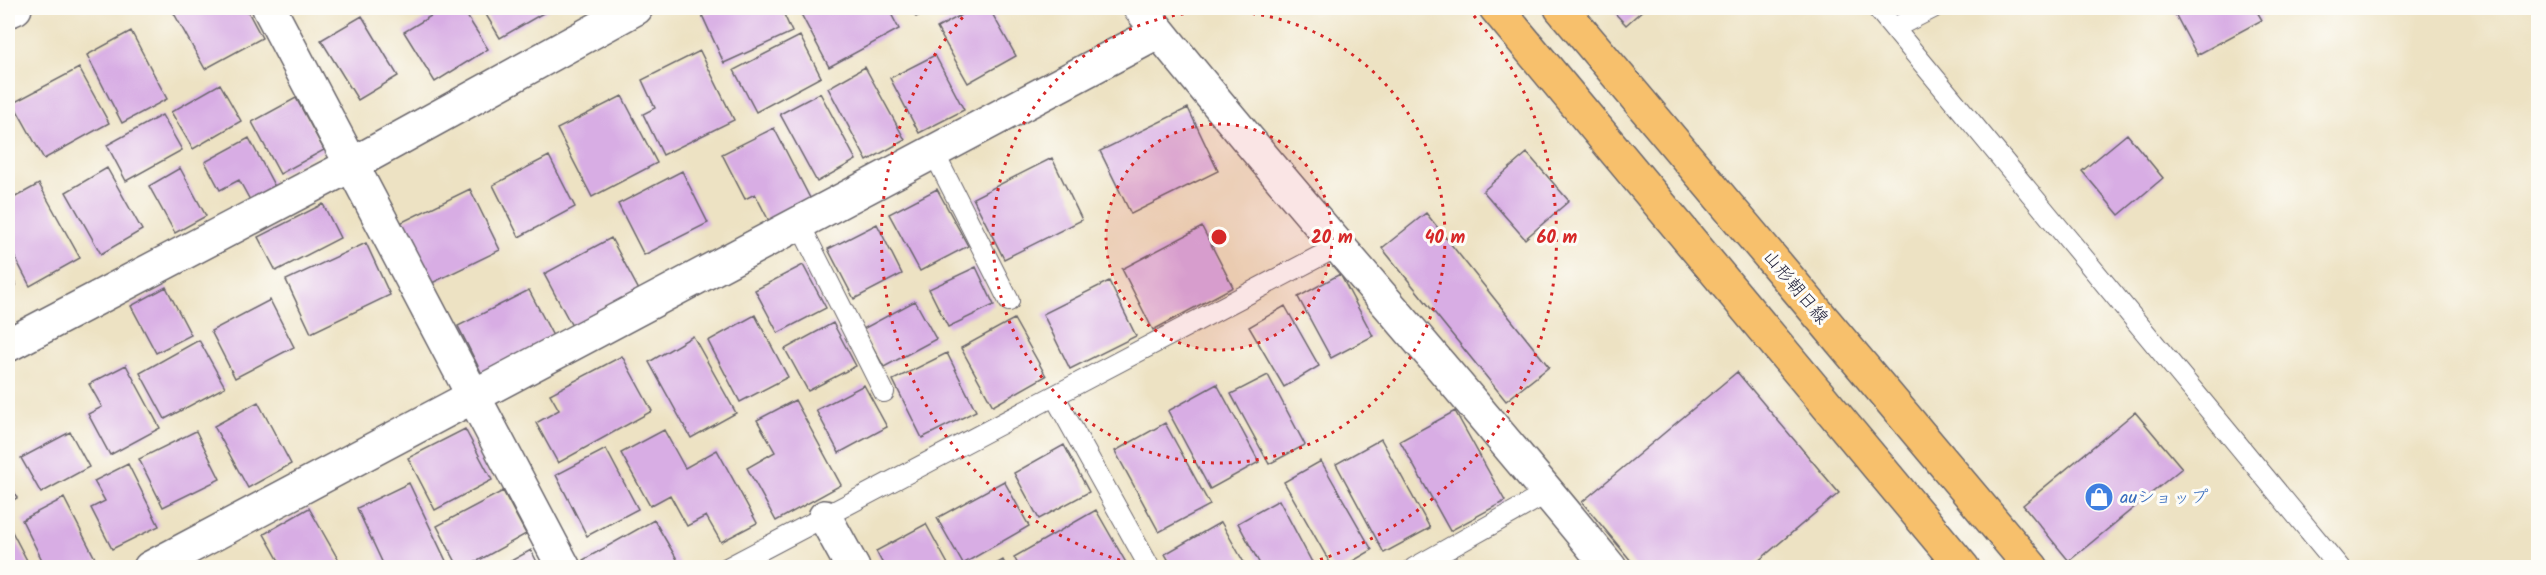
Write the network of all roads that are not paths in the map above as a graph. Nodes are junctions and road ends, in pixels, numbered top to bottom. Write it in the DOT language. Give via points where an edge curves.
graph roads {
  1 [pos="15,8"];
  2 [pos="269,8"];
  3 [pos="636,8"];
  4 [pos="1496,8"];
  5 [pos="1561,8"];
  6 [pos="1877,8"];
  7 [pos="1933,8"];
  8 [pos="8,11"];
  9 [pos="1149,20"];
  10 [pos="1894,28"];
  11 [pos="934,153"];
  12 [pos="353,164"];
  13 [pos="800,225"];
  14 [pos="1337,247"];
  15 [pos="1010,302"];
  16 [pos="8,345"];
  17 [pos="884,392"];
  18 [pos="1055,397"];
  19 [pos="473,398"];
  20 [pos="1549,492"];
  21 [pos="825,517"];
  22 [pos="150,567"];
  23 [pos="564,567"];
  24 [pos="727,567"];
  25 [pos="853,567"];
  26 [pos="1150,567"];
  27 [pos="1414,567"];
  28 [pos="1610,567"];
  29 [pos="1963,567"];
  30 [pos="2032,567"];
  31 [pos="2340,567"];
  1 -- 8 [label="street"];
  2 -- 12 [label="street"];
  3 -- 12 [label="street"];
  4 -- 29 [label="main road"];
  5 -- 30 [label="main road, 山形朝日線"];
  6 -- 10 [label="lane"];
  7 -- 10 [label="lane"];
  9 -- 11 [label="street"];
  9 -- 14 [label="street"];
  10 -- 31 [label="lane"];
  11 -- 13 [label="street"];
  11 -- 15 [label="lane"];
  12 -- 16 [label="street"];
  12 -- 19 [label="street"];
  13 -- 17 [label="lane"];
  13 -- 19 [label="street"];
  14 -- 18 [label="lane"];
  14 -- 20 [label="street"];
  18 -- 21 [label="lane"];
  18 -- 26 [label="lane"];
  19 -- 22 [label="street"];
  19 -- 23 [label="street"];
  20 -- 27 [label="lane"];
  20 -- 28 [label="street"];
  21 -- 24 [label="lane"];
  21 -- 25 [label="street"];
}
